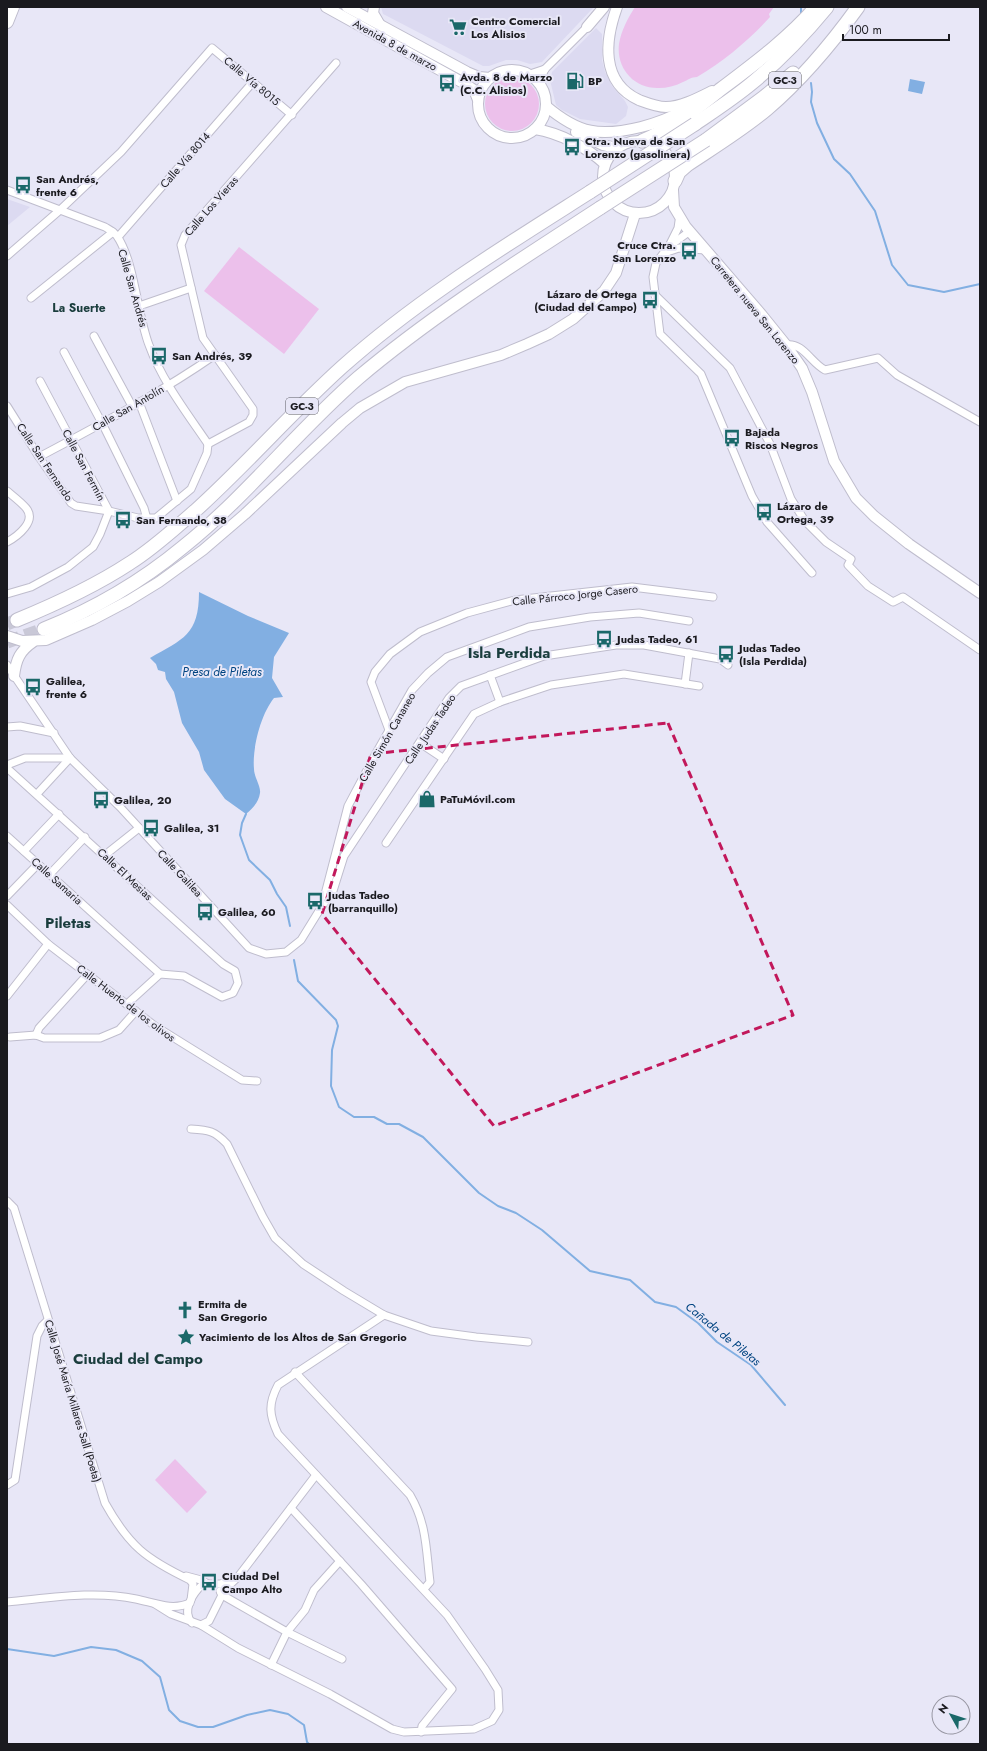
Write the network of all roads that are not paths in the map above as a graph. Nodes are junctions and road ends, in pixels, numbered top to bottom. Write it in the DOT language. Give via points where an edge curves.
graph roads {
  1 [pos="13,7"];
  2 [pos="326,7"];
  3 [pos="374,7"];
  4 [pos="604,7"];
  5 [pos="617,7"];
  6 [pos="816,7"];
  7 [pos="827,7"];
  8 [pos="852,7"];
  9 [pos="858,7"];
  10 [pos="354,8"];
  11 [pos="7,15"];
  12 [pos="380,25"];
  13 [pos="587,27"];
  14 [pos="336,63"];
  15 [pos="756,64"];
  16 [pos="544,69"];
  17 [pos="530,74"];
  18 [pos="490,78"];
  19 [pos="253,82"];
  20 [pos="539,82"];
  21 [pos="712,91"];
  22 [pos="478,100"];
  23 [pos="546,108"];
  24 [pos="292,115"];
  25 [pos="535,129"];
  26 [pos="642,141"];
  27 [pos="617,148"];
  28 [pos="605,164"];
  29 [pos="674,185"];
  30 [pos="7,190"];
  31 [pos="617,207"];
  32 [pos="60,210"];
  33 [pos="655,210"];
  34 [pos="635,214"];
  35 [pos="685,227"];
  36 [pos="116,235"];
  37 [pos="626,240"];
  38 [pos="669,246"];
  39 [pos="706,250"];
  40 [pos="664,254"];
  41 [pos="7,256"];
  42 [pos="191,288"];
  43 [pos="655,295"];
  44 [pos="31,298"];
  45 [pos="139,306"];
  46 [pos="94,336"];
  47 [pos="786,345"];
  48 [pos="64,352"];
  49 [pos="215,355"];
  50 [pos="40,381"];
  51 [pos="169,385"];
  52 [pos="139,402"];
  53 [pos="7,406"];
  54 [pos="132,406"];
  55 [pos="980,422"];
  56 [pos="103,424"];
  57 [pos="71,440"];
  58 [pos="208,444"];
  59 [pos="39,457"];
  60 [pos="7,491"];
  61 [pos="177,501"];
  62 [pos="109,511"];
  63 [pos="147,519"];
  64 [pos="7,542"];
  65 [pos="812,573"];
  66 [pos="980,593"];
  67 [pos="7,594"];
  68 [pos="713,597"];
  69 [pos="17,620"];
  70 [pos="689,621"];
  71 [pos="44,629"];
  72 [pos="7,636"];
  73 [pos="33,642"];
  74 [pos="980,650"];
  75 [pos="689,653"];
  76 [pos="7,665"];
  77 [pos="728,665"];
  78 [pos="490,675"];
  79 [pos="14,676"];
  80 [pos="685,684"];
  81 [pos="700,686"];
  82 [pos="500,702"];
  83 [pos="7,727"];
  84 [pos="389,730"];
  85 [pos="54,734"];
  86 [pos="420,743"];
  87 [pos="70,758"];
  88 [pos="444,759"];
  89 [pos="7,766"];
  90 [pos="37,794"];
  91 [pos="59,814"];
  92 [pos="139,828"];
  93 [pos="7,836"];
  94 [pos="85,837"];
  95 [pos="386,843"];
  96 [pos="24,851"];
  97 [pos="105,855"];
  98 [pos="38,864"];
  99 [pos="50,874"];
  100 [pos="7,896"];
  101 [pos="7,905"];
  102 [pos="322,906"];
  103 [pos="48,944"];
  104 [pos="160,974"];
  105 [pos="87,975"];
  106 [pos="7,996"];
  107 [pos="127,1004"];
  108 [pos="136,1011"];
  109 [pos="36,1036"];
  110 [pos="10,1037"];
  111 [pos="257,1081"];
  112 [pos="191,1129"];
  113 [pos="7,1201"];
  114 [pos="384,1315"];
  115 [pos="48,1320"];
  116 [pos="528,1342"];
  117 [pos="296,1372"];
  118 [pos="316,1475"];
  119 [pos="7,1485"];
  120 [pos="291,1508"];
  121 [pos="340,1561"];
  122 [pos="178,1574"];
  123 [pos="238,1577"];
  124 [pos="209,1584"];
  125 [pos="424,1589"];
  126 [pos="221,1594"];
  127 [pos="190,1601"];
  128 [pos="7,1602"];
  129 [pos="155,1604"];
  130 [pos="192,1623"];
  131 [pos="201,1625"];
  132 [pos="287,1632"];
  133 [pos="342,1659"];
  134 [pos="271,1665"];
  135 [pos="421,1732"];
  1 -- 11 [label="main road"];
  2 -- 22 [label="street, Avenida 8 de marzo" via="467,85 474,90"];
  3 -- 12 [label="street" via="373,13"];
  4 -- 13 [label="street"];
  5 -- 21 [label="street" via="609,34 608,56 613,74 632,97 648,104 666,107"];
  6 -- 15 [label="highway"];
  7 -- 69 [label="highway, GC-3, bridge" via="777,62 751,84 695,124 435,293 386,330 342,367 171,533 131,563 89,588"];
  8 -- 71 [label="highway, GC-3, bridge" via="819,47 764,98 706,140 455,303 401,343 357,380 184,547 117,592"];
  9 -- 29 [label="highway" via="820,55 781,96 767,109 687,165 679,172"];
  10 -- 12 [label="street, Avenida 8 de marzo"];
  12 -- 18 [label="street, Avenida 8 de marzo" via="467,72"];
  13 -- 16 [label="street"];
  14 -- 24 [label="street, Calle Los Vieras"];
  15 -- 21 [label="street"];
  15 -- 26 [label="highway" via="658,134"];
  16 -- 17 [label="street"];
  16 -- 20 [label="street"];
  17 -- 18 [label="street" via="509,69"];
  17 -- 20 [label="street"];
  18 -- 22 [label="street" via="484,84"];
  19 -- 24 [label="street, Calle Vía 8015"];
  19 -- 32 [label="street, Calle Vía 8015" via="212,48 121,152"];
  19 -- 36 [label="street, Calle Vía 8014"];
  20 -- 23 [label="street" via="543,89"];
  21 -- 23 [label="street" via="676,115 619,132 600,133 584,129 567,122"];
  22 -- 25 [label="street" via="478,111 483,122 491,131 502,137 525,136"];
  23 -- 25 [label="street" via="542,120"];
  23 -- 27 [label="street" via="554,119 564,126 603,145"];
  24 -- 42 [label="street, Calle Los Vieras" via="185,234 181,245"];
  25 -- 28 [label="street" via="551,132 594,154"];
  26 -- 27 [label="street" via="629,142"];
  26 -- 29 [label="street" via="653,143 670,158 674,169"];
  27 -- 28 [label="street"];
  28 -- 31 [label="street" via="602,175 604,187"];
  29 -- 33 [label="street" via="669,198"];
  29 -- 35 [label="street, Carretera nueva San Lorenzo" via="674,207"];
  30 -- 32 [label="street"];
  31 -- 34 [label="street"];
  31 -- 37 [label="street" via="623,216"];
  32 -- 36 [label="street" via="105,227"];
  32 -- 41 [label="street"];
  33 -- 34 [label="street"];
  33 -- 35 [label="street, Carretera nueva San Lorenzo" via="663,209"];
  34 -- 37 [label="street"];
  35 -- 38 [label="street"];
  35 -- 38 [label="street" via="678,228"];
  35 -- 39 [label="street, Carretera nueva San Lorenzo"];
  36 -- 44 [label="street, Calle Vía 8014"];
  36 -- 45 [label="street, Calle San Andrés" via="126,257"];
  37 -- 73 [label="street" via="616,273 604,290 573,319 549,334 508,352 405,382 381,395 342,423 245,514 173,572 128,601 92,620 46,640"];
  38 -- 40 [label="street"];
  39 -- 40 [label="street" via="679,248"];
  39 -- 47 [label="street, Carretera nueva San Lorenzo"];
  40 -- 43 [label="street" via="656,263 653,277"];
  42 -- 45 [label="street"];
  42 -- 49 [label="street, Calle Los Vieras" via="202,338"];
  43 -- 65 [label="street" via="660,334 701,374 752,496 766,522"];
  43 -- 74 [label="street" via="730,368 770,444 791,499 805,521 826,542 851,559 848,565 868,586 892,602 903,597"];
  45 -- 51 [label="street, Calle San Andrés" via="148,343"];
  46 -- 54 [label="street"];
  47 -- 55 [label="street" via="799,347 824,370 878,358 897,375"];
  47 -- 66 [label="street, Carretera nueva San Lorenzo" via="802,368 834,461 856,498 909,544"];
  48 -- 56 [label="street"];
  49 -- 51 [label="street, Calle San Antolín"];
  49 -- 58 [label="street, Calle Los Vieras" via="252,409 253,415 249,422"];
  50 -- 57 [label="street, Calle San Fermín"];
  51 -- 52 [label="street, Calle San Antolín"];
  51 -- 58 [label="street, Calle San Andrés"];
  52 -- 54 [label="street, Calle San Antolín"];
  52 -- 61 [label="street"];
  53 -- 59 [label="street, Calle San Fernando"];
  54 -- 56 [label="street, Calle San Antolín"];
  56 -- 57 [label="street, Calle San Antolín"];
  56 -- 63 [label="street"];
  57 -- 59 [label="street, Calle San Antolín"];
  57 -- 62 [label="street, Calle San Fermín"];
  58 -- 61 [label="street" via="207,453 191,489"];
  59 -- 62 [label="street, Calle San Fernando" via="71,503"];
  60 -- 64 [label="street" via="27,509 29,518 20,533"];
  61 -- 63 [label="street" via="156,518"];
  62 -- 63 [label="street, Calle San Fernando"];
  62 -- 67 [label="street, Calle San Fermín" via="93,547 68,567 31,587"];
  68 -- 84 [label="street, Calle Párroco Jorge Casero" via="632,587 515,600 467,613 420,632 390,654 375,672 371,682"];
  70 -- 84 [label="street, Calle Simón Cananeo" via="639,613 590,617 529,627 479,644 447,657 428,674 412,690"];
  72 -- 73 [label="street"];
  73 -- 79 [label="street" via="22,650 18,657"];
  75 -- 77 [label="street, Calle Judas Tadeo" via="720,659"];
  75 -- 78 [label="street, Calle Judas Tadeo" via="644,645 616,644 544,656"];
  75 -- 80 [label="street"];
  76 -- 79 [label="street, Calle Galilea"];
  78 -- 82 [label="street"];
  78 -- 86 [label="street, Calle Judas Tadeo" via="461,686 449,698"];
  79 -- 85 [label="street, Calle Galilea"];
  80 -- 81 [label="street"];
  80 -- 82 [label="street" via="624,674 552,684"];
  82 -- 88 [label="street" via="474,714"];
  83 -- 85 [label="street" via="20,726"];
  84 -- 102 [label="street, Calle Simón Cananeo" via="348,806"];
  85 -- 87 [label="street, Calle Galilea"];
  86 -- 88 [label="street"];
  86 -- 102 [label="street, Calle Judas Tadeo" via="344,856 333,891"];
  87 -- 89 [label="street" via="25,758"];
  87 -- 90 [label="street"];
  87 -- 92 [label="street, Calle Galilea"];
  88 -- 95 [label="street"];
  89 -- 90 [label="street, Calle El Mesias"];
  90 -- 91 [label="street, Calle El Mesias"];
  91 -- 94 [label="street, Calle El Mesias"];
  91 -- 96 [label="street"];
  92 -- 97 [label="street"];
  92 -- 102 [label="street, Calle Galilea" via="249,948 266,954 286,952 301,940"];
  93 -- 96 [label="street, Calle Samaria"];
  94 -- 97 [label="street, Calle El Mesias"];
  94 -- 99 [label="street"];
  96 -- 98 [label="street, Calle Samaria"];
  97 -- 104 [label="street, Calle El Mesias" via="223,964 235,971 238,983 233,993 222,997 184,976"];
  98 -- 99 [label="street, Calle Samaria"];
  98 -- 100 [label="street"];
  99 -- 104 [label="street, Calle Samaria"];
  101 -- 103 [label="street, Calle Huerto de los olivos"];
  103 -- 105 [label="street, Calle Huerto de los olivos"];
  103 -- 106 [label="street"];
  104 -- 107 [label="street"];
  105 -- 107 [label="street, Calle Huerto de los olivos"];
  105 -- 109 [label="street" via="39,1028"];
  107 -- 108 [label="street, Calle Huerto de los olivos"];
  108 -- 109 [label="street" via="119,1030 100,1038"];
  108 -- 111 [label="street, Calle Huerto de los olivos" via="174,1040 242,1080"];
  109 -- 110 [label="street"];
  112 -- 114 [label="street" via="209,1130 228,1144 274,1238 344,1291"];
  113 -- 115 [label="street, Calle José María Millares Sall (Poeta)" via="14,1208"];
  114 -- 116 [label="street" via="431,1331"];
  114 -- 117 [label="street"];
  115 -- 119 [label="street" via="37,1336 16,1480"];
  115 -- 122 [label="street, Calle José María Millares Sall (Poeta)" via="104,1503 125,1535 138,1549 150,1559"];
  117 -- 118 [label="street" via="278,1385 272,1396 272,1421 278,1434"];
  117 -- 125 [label="street" via="410,1496 419,1510 424,1526 430,1582"];
  118 -- 120 [label="street"];
  118 -- 125 [label="street"];
  120 -- 121 [label="street"];
  120 -- 123 [label="street"];
  121 -- 132 [label="street" via="314,1590 305,1610"];
  121 -- 135 [label="street" via="452,1689 422,1726"];
  122 -- 124 [label="street, Calle José María Millares Sall (Poeta)"];
  122 -- 127 [label="street, Calle José María Millares Sall (Poeta)" via="193,1584"];
  123 -- 124 [label="street" via="227,1583"];
  123 -- 126 [label="street"];
  124 -- 126 [label="street" via="219,1589"];
  124 -- 127 [label="street" via="203,1584"];
  125 -- 135 [label="street" via="447,1614 485,1669 498,1690 499,1710 492,1721 474,1729"];
  126 -- 131 [label="street" via="209,1621"];
  126 -- 132 [label="street"];
  127 -- 129 [label="street" via="174,1607"];
  127 -- 130 [label="street" via="187,1611"];
  128 -- 129 [label="street" via="92,1594"];
  129 -- 130 [label="street"];
  130 -- 131 [label="street"];
  131 -- 134 [label="street"];
  132 -- 133 [label="street"];
  132 -- 134 [label="street"];
  134 -- 135 [label="street" via="392,1729"];
}
